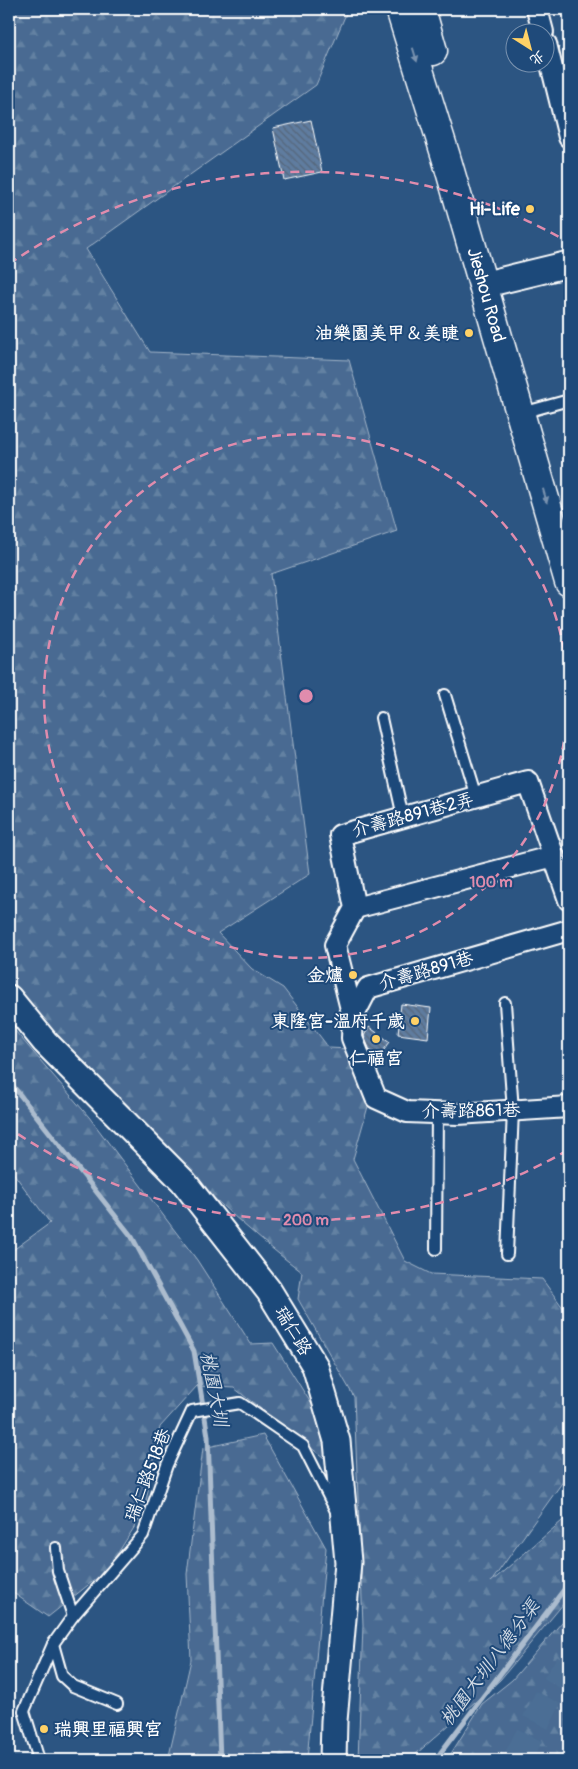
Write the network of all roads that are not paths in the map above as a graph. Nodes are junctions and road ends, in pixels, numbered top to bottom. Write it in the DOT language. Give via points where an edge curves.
graph roads {
  1 [pos="400,9"];
  2 [pos="421,9"];
  3 [pos="536,9"];
  4 [pos="540,22"];
  5 [pos="556,67"];
  6 [pos="563,83"];
  7 [pos="569,137"];
  8 [pos="569,264"];
  9 [pos="491,282"];
  10 [pos="569,400"];
  11 [pos="529,411"];
  12 [pos="569,516"];
  13 [pos="564,547"];
  14 [pos="569,582"];
  15 [pos="445,695"];
  16 [pos="381,718"];
  17 [pos="476,797"];
  18 [pos="403,818"];
  19 [pos="554,856"];
  20 [pos="569,900"];
  21 [pos="355,908"];
  22 [pos="569,930"];
  23 [pos="9,998"];
  24 [pos="505,1003"];
  25 [pos="353,1017"];
  26 [pos="376,1098"];
  27 [pos="569,1107"];
  28 [pos="512,1110"];
  29 [pos="437,1113"];
  30 [pos="436,1248"];
  31 [pos="507,1254"];
  32 [pos="345,1529"];
  33 [pos="56,1548"];
  34 [pos="73,1616"];
  35 [pos="53,1644"];
  36 [pos="117,1704"];
  37 [pos="38,1760"];
  38 [pos="333,1760"];
  1 -- 9 [label="main road, Jieshou Road, one-way" via="446,157"];
  2 -- 9 [label="main road, Jieshou Road"];
  3 -- 4 [label="street"];
  5 -- 6 [label="street"];
  6 -- 7 [label="street"];
  8 -- 9 [label="street"];
  9 -- 11 [label="main road, Jieshou Road"];
  10 -- 11 [label="lane"];
  11 -- 12 [label="main road, Jieshou Road"];
  11 -- 13 [label="main road, Jieshou Road, one-way"];
  13 -- 14 [label="main road, Jieshou Road"];
  15 -- 17 [label="lane"];
  16 -- 18 [label="lane"];
  17 -- 18 [label="street, 介壽路891巷2弄"];
  17 -- 19 [label="street, 介壽路891巷2弄" via="528,782"];
  18 -- 21 [label="street, 介壽路891巷2弄" via="340,835"];
  19 -- 20 [label="street"];
  19 -- 21 [label="street"];
  21 -- 25 [label="street" via="335,945"];
  22 -- 25 [label="street, 介壽路891巷" via="368,988"];
  23 -- 32 [label="street, 瑞仁路" via="46,1042 183,1181 269,1291 314,1366 337,1441"];
  24 -- 28 [label="lane"];
  25 -- 26 [label="street, 介壽路891巷" via="352,1038"];
  26 -- 29 [label="street, 介壽路861巷" via="408,1112"];
  27 -- 28 [label="street, 介壽路861巷"];
  28 -- 29 [label="street, 介壽路861巷"];
  28 -- 31 [label="lane"];
  29 -- 30 [label="lane"];
  32 -- 34 [label="lane, 瑞仁路518巷" via="303,1446 240,1403 192,1411 166,1465 143,1535"];
  32 -- 38 [label="street, 瑞仁路" via="348,1562"];
  33 -- 34 [label="lane" via="58,1571"];
  34 -- 35 [label="lane, 瑞仁路518巷"];
  35 -- 36 [label="lane" via="62,1676 73,1686"];
  35 -- 37 [label="lane, 瑞仁路518巷" via="24,1711"];
}
